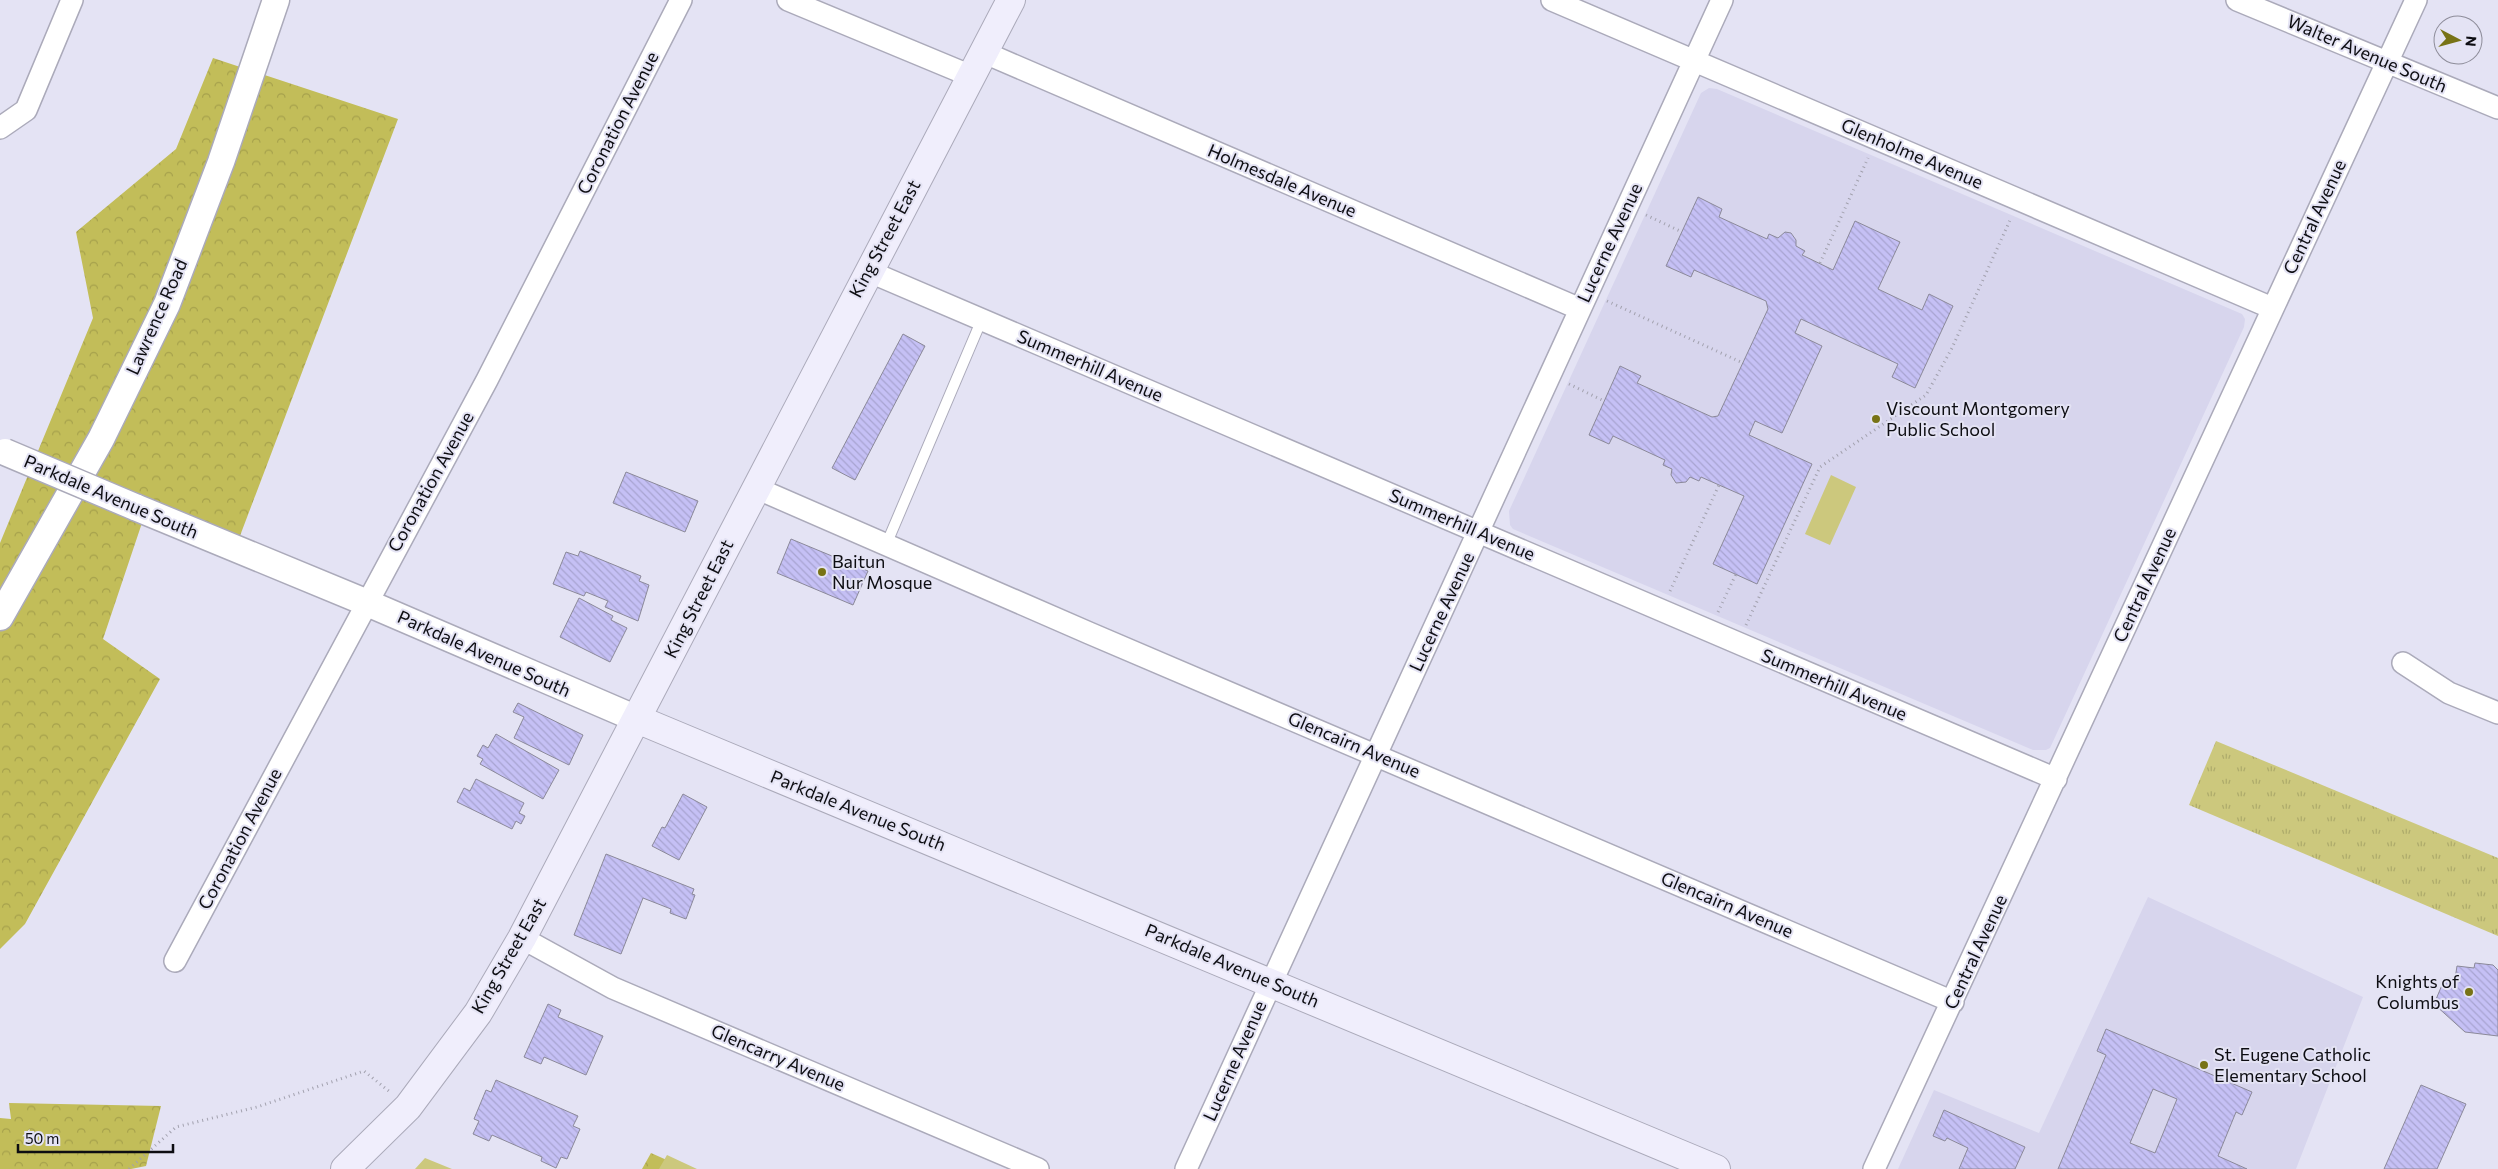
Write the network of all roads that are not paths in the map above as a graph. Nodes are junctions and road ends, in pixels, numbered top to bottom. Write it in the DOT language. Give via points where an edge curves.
graph roads {
  1 [pos="72,0"];
  2 [pos="276,0"];
  3 [pos="682,0"];
  4 [pos="788,0"];
  5 [pos="1011,0"];
  6 [pos="1552,0"];
  7 [pos="1722,0"];
  8 [pos="2237,0"];
  9 [pos="2416,0"];
  10 [pos="984,52"];
  11 [pos="1694,62"];
  12 [pos="2387,62"];
  13 [pos="971,76"];
  14 [pos="2498,108"];
  15 [pos="0,128"];
  16 [pos="868,271"];
  17 [pos="1584,300"];
  18 [pos="2272,308"];
  19 [pos="982,319"];
  20 [pos="2,452"];
  21 [pos="756,488"];
  22 [pos="1478,532"];
  23 [pos="886,545"];
  24 [pos="366,602"];
  25 [pos="0,617"];
  26 [pos="2403,663"];
  27 [pos="2498,713"];
  28 [pos="637,719"];
  29 [pos="1376,754"];
  30 [pos="2056,779"];
  31 [pos="522,938"];
  32 [pos="175,961"];
  33 [pos="1271,982"];
  34 [pos="1953,1002"];
  35 [pos="345,1169"];
  36 [pos="1038,1169"];
  37 [pos="1186,1169"];
  38 [pos="1716,1169"];
  39 [pos="1874,1169"];
  1 -- 15 [label="street" via="26,110"];
  2 -- 25 [label="street, Lawrence Road" via="221,162 167,304 101,439"];
  3 -- 24 [label="street, Coronation Avenue" via="491,371"];
  4 -- 13 [label="street"];
  5 -- 10 [label="main road, King Street East"];
  6 -- 11 [label="street, Glenholme Avenue"];
  7 -- 11 [label="street, Lucerne Avenue"];
  8 -- 12 [label="street, Walter Avenue South"];
  9 -- 12 [label="street, Central Avenue"];
  10 -- 13 [label="main road, King Street East"];
  10 -- 17 [label="street, Holmesdale Avenue"];
  11 -- 17 [label="street, Lucerne Avenue"];
  11 -- 18 [label="street, Glenholme Avenue"];
  12 -- 14 [label="street, Walter Avenue South"];
  12 -- 18 [label="street, Central Avenue"];
  13 -- 16 [label="main road, King Street East"];
  16 -- 19 [label="street, Summerhill Avenue"];
  16 -- 21 [label="main road, King Street East"];
  17 -- 22 [label="street, Lucerne Avenue"];
  18 -- 30 [label="street, Central Avenue"];
  19 -- 22 [label="street, Summerhill Avenue"];
  19 -- 23 [label="lane"];
  20 -- 24 [label="street, Parkdale Avenue South, bridge"];
  21 -- 23 [label="street, Glencairn Avenue"];
  21 -- 28 [label="main road, King Street East"];
  22 -- 29 [label="street, Lucerne Avenue"];
  22 -- 30 [label="street, Summerhill Avenue"];
  23 -- 29 [label="street, Glencairn Avenue"];
  24 -- 28 [label="street, Parkdale Avenue South"];
  24 -- 32 [label="street, Coronation Avenue"];
  26 -- 27 [label="street" via="2449,693"];
  28 -- 31 [label="main road, King Street East"];
  28 -- 33 [label="main road, Parkdale Avenue South"];
  29 -- 33 [label="street, Lucerne Avenue"];
  29 -- 34 [label="street, Glencairn Avenue"];
  30 -- 34 [label="street, Central Avenue"];
  31 -- 35 [label="main road, King Street East" via="478,1013 408,1107"];
  31 -- 36 [label="street, Glencarry Avenue" via="614,988"];
  33 -- 37 [label="street, Lucerne Avenue"];
  33 -- 38 [label="main road, Parkdale Avenue South"];
  34 -- 39 [label="street, Central Avenue"];
}
